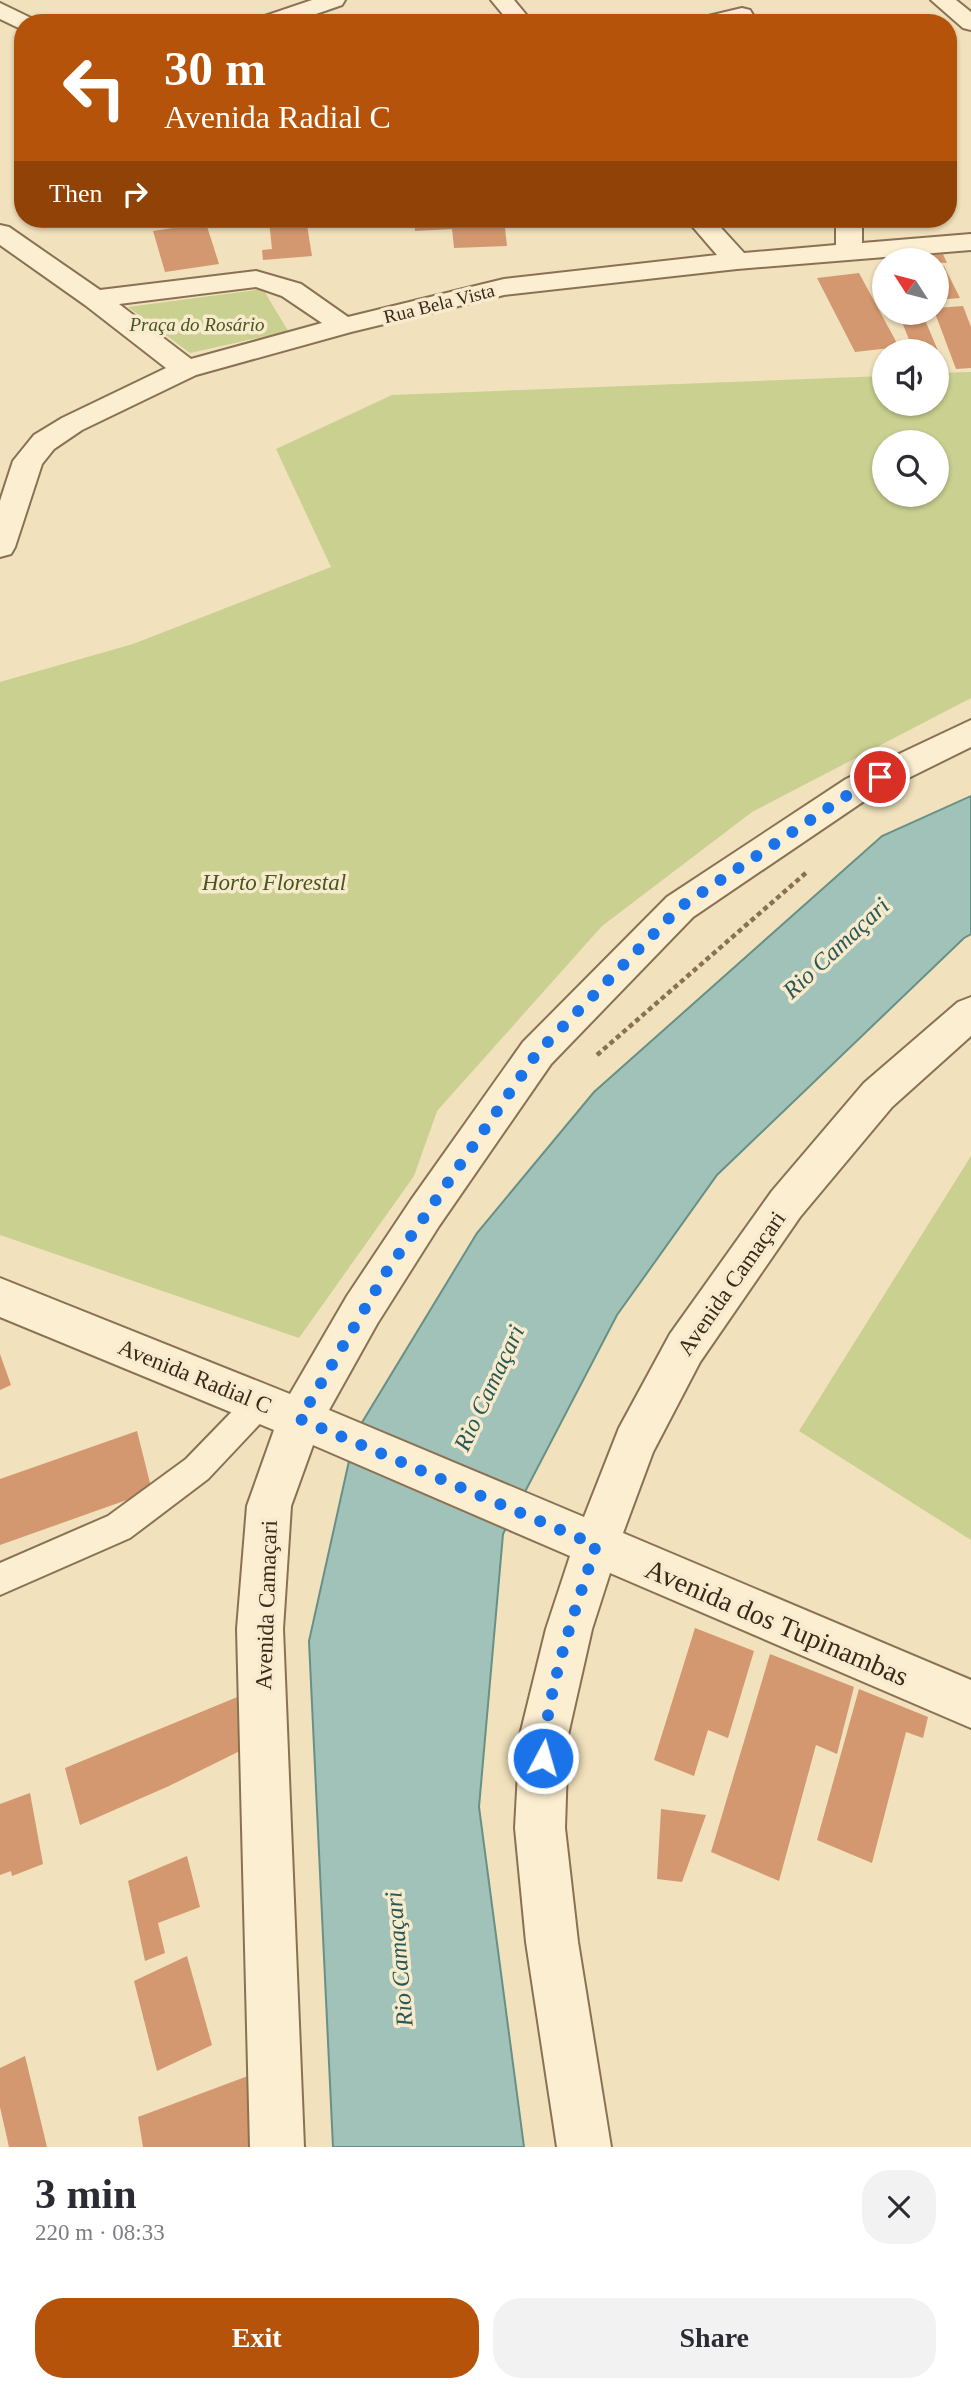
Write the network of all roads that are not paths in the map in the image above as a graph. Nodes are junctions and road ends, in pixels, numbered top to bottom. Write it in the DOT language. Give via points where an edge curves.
graph roads {
  1 [pos="334,0"];
  2 [pos="502,0"];
  3 [pos="942,0"];
  4 [pos="293,14"];
  5 [pos="514,14"];
  6 [pos="971,23"];
  7 [pos="707,228"];
  8 [pos="849,228"];
  9 [pos="0,233"];
  10 [pos="971,242"];
  11 [pos="849,252"];
  12 [pos="737,261"];
  13 [pos="94,299"];
  14 [pos="343,326"];
  15 [pos="186,369"];
  16 [pos="0,547"];
  17 [pos="971,732"];
  18 [pos="971,1013"];
  19 [pos="0,1297"];
  20 [pos="260,1403"];
  21 [pos="300,1419"];
  22 [pos="589,1542"];
  23 [pos="0,1578"];
  24 [pos="971,1704"];
  25 [pos="277,2147"];
  26 [pos="584,2147"];
  1 -- 4 [label="street"];
  2 -- 5 [label="street"];
  3 -- 6 [label="street"];
  7 -- 12 [label="street"];
  8 -- 11 [label="street"];
  9 -- 13 [label="street"];
  10 -- 11 [label="street, Rua Bela Vista"];
  11 -- 12 [label="street, Rua Bela Vista"];
  12 -- 14 [label="street, Rua Bela Vista" via="504,287"];
  13 -- 14 [label="street" via="271,280"];
  13 -- 15 [label="street"];
  14 -- 15 [label="street, Rua Bela Vista"];
  15 -- 16 [label="street, Rua Bela Vista" via="44,442 28,461"];
  17 -- 21 [label="street, Avenida Camaçari" via="858,788 680,907 537,1053 383,1278"];
  18 -- 22 [label="street, Avenida Camaçari" via="878,1095 778,1215 685,1348"];
  19 -- 20 [label="street, Avenida Radial C"];
  20 -- 21 [label="street, Avenida Radial C"];
  20 -- 23 [label="lane" via="197,1469 119,1527"];
  21 -- 22 [label="street, Avenida Radial C"];
  21 -- 25 [label="street, Avenida Camaçari" via="270,1506 260,1629"];
  22 -- 24 [label="street, Avenida dos Tupinambas"];
  22 -- 26 [label="street, Avenida Camaçari" via="544,1735 540,1828 552,1942"];
}
